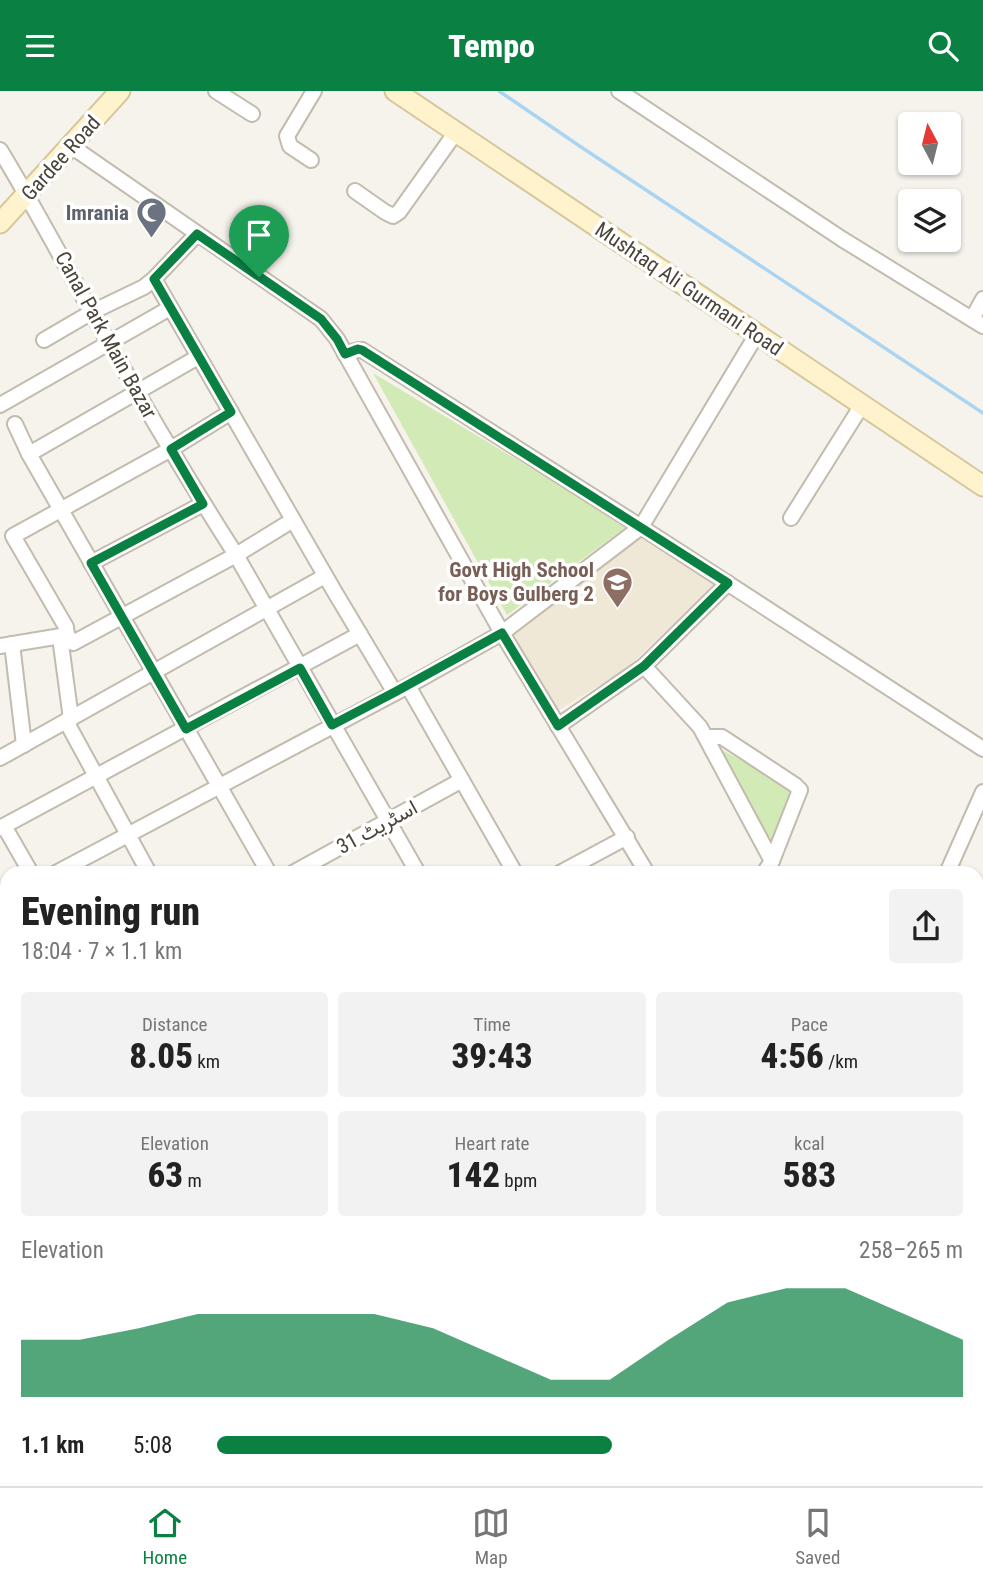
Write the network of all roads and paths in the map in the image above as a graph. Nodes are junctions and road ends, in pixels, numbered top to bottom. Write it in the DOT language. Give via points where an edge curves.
graph roads {
  1 [pos="120,91"];
  2 [pos="216,91"];
  3 [pos="314,91"];
  4 [pos="395,91"];
  5 [pos="619,91"];
  6 [pos="252,114"];
  7 [pos="456,132"];
  8 [pos="71,146"];
  9 [pos="0,150"];
  10 [pos="311,160"];
  11 [pos="355,191"];
  12 [pos="27,195"];
  13 [pos="0,223"];
  14 [pos="197,234"];
  15 [pos="154,279"];
  16 [pos="983,299"];
  17 [pos="170,308"];
  18 [pos="92,312"];
  19 [pos="977,322"];
  20 [pos="757,334"];
  21 [pos="44,340"];
  22 [pos="108,342"];
  23 [pos="345,354"];
  24 [pos="198,357"];
  25 [pos="136,391"];
  26 [pos="1,405"];
  27 [pos="862,405"];
  28 [pos="231,412"];
  29 [pos="15,424"];
  30 [pos="171,449"];
  31 [pos="29,454"];
  32 [pos="983,486"];
  33 [pos="203,504"];
  34 [pos="61,509"];
  35 [pos="791,518"];
  36 [pos="293,520"];
  37 [pos="641,527"];
  38 [pos="236,555"];
  39 [pos="91,563"];
  40 [pos="325,576"];
  41 [pos="728,583"];
  42 [pos="267,610"];
  43 [pos="122,617"];
  44 [pos="502,633"];
  45 [pos="360,634"];
  46 [pos="64,636"];
  47 [pos="6,645"];
  48 [pos="644,666"];
  49 [pos="300,668"];
  50 [pos="154,673"];
  51 [pos="401,689"];
  52 [pos="69,720"];
  53 [pos="332,725"];
  54 [pos="558,726"];
  55 [pos="186,729"];
  56 [pos="706,737"];
  57 [pos="23,745"];
  58 [pos="983,748"];
  59 [pos="0,758"];
  60 [pos="96,776"];
  61 [pos="462,780"];
  62 [pos="219,786"];
  63 [pos="983,792"];
  64 [pos="389,821"];
  65 [pos="2,827"];
  66 [pos="128,835"];
  67 [pos="626,837"];
  68 [pos="27,866"];
  69 [pos="69,866"];
  70 [pos="145,866"];
  71 [pos="265,866"];
  72 [pos="306,866"];
  73 [pos="414,866"];
  74 [pos="511,866"];
  75 [pos="573,866"];
  76 [pos="643,866"];
  77 [pos="768,866"];
  78 [pos="768,866"];
  79 [pos="950,866"];
  1 -- 8 [label="street, Gardee Road"];
  2 -- 6 [label="street"];
  3 -- 10 [label="street" via="287,136 290,146"];
  4 -- 7 [label="street, Mushtaq Ali Gurmani Road"];
  5 -- 19 [label="street"];
  7 -- 11 [label="street" via="393,216"];
  7 -- 20 [label="street, Mushtaq Ali Gurmani Road"];
  8 -- 12 [label="street, Gardee Road"];
  8 -- 14 [label="street"];
  9 -- 12 [label="street, Canal Park Main Bazar"];
  12 -- 13 [label="street, Gardee Road"];
  12 -- 18 [label="street, Canal Park Main Bazar"];
  14 -- 15 [label="street"];
  14 -- 23 [label="street" via="321,319"];
  15 -- 17 [label="street"];
  15 -- 18 [label="street"];
  16 -- 19 [label="street"];
  17 -- 22 [label="street"];
  17 -- 24 [label="street"];
  18 -- 21 [label="street"];
  18 -- 22 [label="street, Canal Park Main Bazar"];
  20 -- 27 [label="street, Mushtaq Ali Gurmani Road"];
  20 -- 37 [label="street"];
  22 -- 25 [label="street, Canal Park Main Bazar"];
  22 -- 26 [label="street"];
  23 -- 37 [label="street" via="362,350"];
  23 -- 44 [label="street"];
  24 -- 25 [label="street"];
  24 -- 28 [label="street"];
  25 -- 30 [label="street, Canal Park Main Bazar"];
  25 -- 31 [label="street"];
  27 -- 32 [label="street, Mushtaq Ali Gurmani Road"];
  27 -- 35 [label="street"];
  28 -- 30 [label="street"];
  28 -- 36 [label="street"];
  29 -- 31 [label="street"];
  30 -- 33 [label="street, Canal Park Main Bazar"];
  30 -- 34 [label="street"];
  31 -- 34 [label="street"];
  33 -- 38 [label="street, Canal Park Main Bazar"];
  33 -- 39 [label="street"];
  34 -- 39 [label="street"];
  34 -- 46 [label="street" via="13,535 66,628"];
  36 -- 38 [label="street"];
  36 -- 40 [label="street"];
  37 -- 41 [label="street"];
  37 -- 44 [label="street"];
  38 -- 42 [label="street, Canal Park Main Bazar"];
  38 -- 43 [label="street"];
  39 -- 43 [label="street"];
  40 -- 42 [label="street"];
  40 -- 45 [label="street"];
  41 -- 48 [label="street"];
  41 -- 58 [label="street"];
  42 -- 49 [label="street, Canal Park Main Bazar"];
  42 -- 50 [label="street"];
  43 -- 46 [label="street" via="73,643"];
  43 -- 50 [label="street"];
  44 -- 51 [label="street"];
  44 -- 54 [label="street"];
  45 -- 49 [label="street"];
  45 -- 51 [label="street"];
  46 -- 47 [label="street"];
  46 -- 52 [label="street"];
  47 -- 57 [label="street"];
  48 -- 54 [label="street"];
  48 -- 56 [label="street"];
  49 -- 53 [label="street, Canal Park Main Bazar"];
  49 -- 55 [label="street"];
  50 -- 52 [label="street"];
  50 -- 55 [label="street"];
  51 -- 53 [label="street"];
  51 -- 61 [label="street"];
  52 -- 57 [label="street"];
  52 -- 60 [label="street"];
  53 -- 62 [label="street"];
  53 -- 64 [label="street, Canal Park Main Bazar"];
  54 -- 67 [label="street"];
  55 -- 60 [label="street"];
  55 -- 62 [label="street"];
  56 -- 77 [label="street" via="722,737 800,790"];
  56 -- 78 [label="street"];
  57 -- 59 [label="street"];
  60 -- 65 [label="street"];
  60 -- 66 [label="street"];
  61 -- 64 [label="street, اسٹریٹ 31"];
  61 -- 74 [label="street"];
  62 -- 66 [label="street"];
  62 -- 71 [label="street"];
  63 -- 79 [label="street"];
  64 -- 72 [label="street, اسٹریٹ 31"];
  64 -- 73 [label="street, Canal Park Main Bazar"];
  65 -- 68 [label="street"];
  66 -- 69 [label="street"];
  66 -- 70 [label="street"];
  67 -- 75 [label="street"];
  67 -- 76 [label="street"];
}
